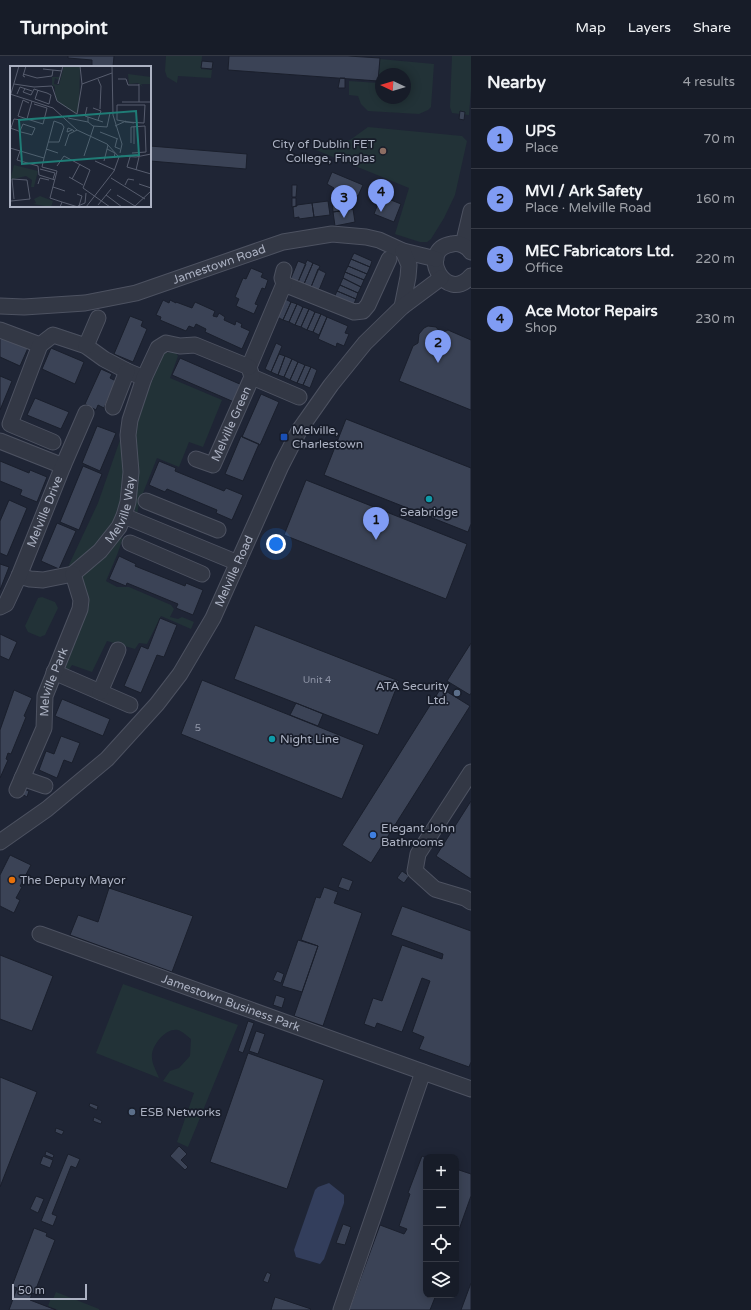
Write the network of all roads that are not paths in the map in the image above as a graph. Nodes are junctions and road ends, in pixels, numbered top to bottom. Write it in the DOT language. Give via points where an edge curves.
graph roads {
  1 [pos="471,211"];
  2 [pos="467,248"];
  3 [pos="403,251"];
  4 [pos="389,259"];
  5 [pos="436,259"];
  6 [pos="471,276"];
  7 [pos="441,278"];
  8 [pos="0,306"];
  9 [pos="402,307"];
  10 [pos="98,318"];
  11 [pos="0,330"];
  12 [pos="40,345"];
  13 [pos="86,346"];
  14 [pos="127,371"];
  15 [pos="251,372"];
  16 [pos="144,378"];
  17 [pos="299,397"];
  18 [pos="113,407"];
  19 [pos="86,413"];
  20 [pos="0,441"];
  21 [pos="53,442"];
  22 [pos="196,458"];
  23 [pos="63,466"];
  24 [pos="146,501"];
  25 [pos="169,510"];
  26 [pos="124,516"];
  27 [pos="218,530"];
  28 [pos="160,531"];
  29 [pos="176,538"];
  30 [pos="130,543"];
  31 [pos="167,559"];
  32 [pos="238,563"];
  33 [pos="73,574"];
  34 [pos="202,574"];
  35 [pos="19,576"];
  36 [pos="0,607"];
  37 [pos="118,650"];
  38 [pos="54,672"];
  39 [pos="100,692"];
  40 [pos="130,705"];
  41 [pos="471,772"];
  42 [pos="45,786"];
  43 [pos="0,842"];
  44 [pos="471,902"];
  45 [pos="40,934"];
  46 [pos="423,1072"];
  47 [pos="471,1089"];
  48 [pos="341,1310"];
  1 -- 2 [label="street"];
  2 -- 5 [label="street" via="456,243 447,245 438,252"];
  3 -- 5 [label="street, Jamestown Road"];
  3 -- 8 [label="street, Jamestown Road" via="366,237 332,234 283,242 136,294 85,303"];
  3 -- 9 [label="street" via="409,265"];
  4 -- 15 [label="street" via="363,311 354,312 284,277"];
  5 -- 7 [label="street" via="436,269"];
  6 -- 7 [label="street" via="459,283 448,283"];
  7 -- 9 [label="street, Melville Road"];
  9 -- 32 [label="street, Melville Road" via="365,343 300,429"];
  10 -- 13 [label="street"];
  11 -- 12 [label="street"];
  12 -- 13 [label="street" via="53,335"];
  12 -- 21 [label="street" via="10,424"];
  13 -- 14 [label="street"];
  14 -- 16 [label="street"];
  14 -- 18 [label="street"];
  15 -- 16 [label="street, Melville Way" via="195,345 180,346 166,343 158,348"];
  15 -- 17 [label="street, Melville Way"];
  15 -- 22 [label="street, Melville Green" via="213,465"];
  16 -- 26 [label="street, Melville Way" via="130,420 128,435 131,472"];
  19 -- 23 [label="street, Melville Drive"];
  20 -- 23 [label="street"];
  23 -- 35 [label="street, Melville Drive"];
  24 -- 25 [label="street"];
  25 -- 27 [label="street"];
  25 -- 28 [label="street"];
  26 -- 28 [label="street"];
  26 -- 33 [label="street, Melville Way" via="119,527 100,551"];
  28 -- 29 [label="street"];
  29 -- 31 [label="street"];
  29 -- 32 [label="street"];
  30 -- 31 [label="street, Melville Way"];
  31 -- 34 [label="street, Melville Way"];
  32 -- 43 [label="street, Melville Road" via="196,648 180,674 156,704 107,759"];
  33 -- 35 [label="street, Melville Way" via="43,580"];
  33 -- 38 [label="street, Melville Park" via="81,600 80,609"];
  35 -- 36 [label="street, Melville Drive" via="6,604"];
  37 -- 39 [label="street"];
  38 -- 39 [label="street"];
  38 -- 42 [label="street, Melville Park" via="45,696 44,728 20,784"];
  39 -- 40 [label="street"];
  41 -- 44 [label="street" via="418,854 415,871 435,889 466,898"];
  45 -- 46 [label="street, Jamestown Business Park"];
  46 -- 47 [label="street, Jamestown Business Park"];
  46 -- 48 [label="street"];
}
